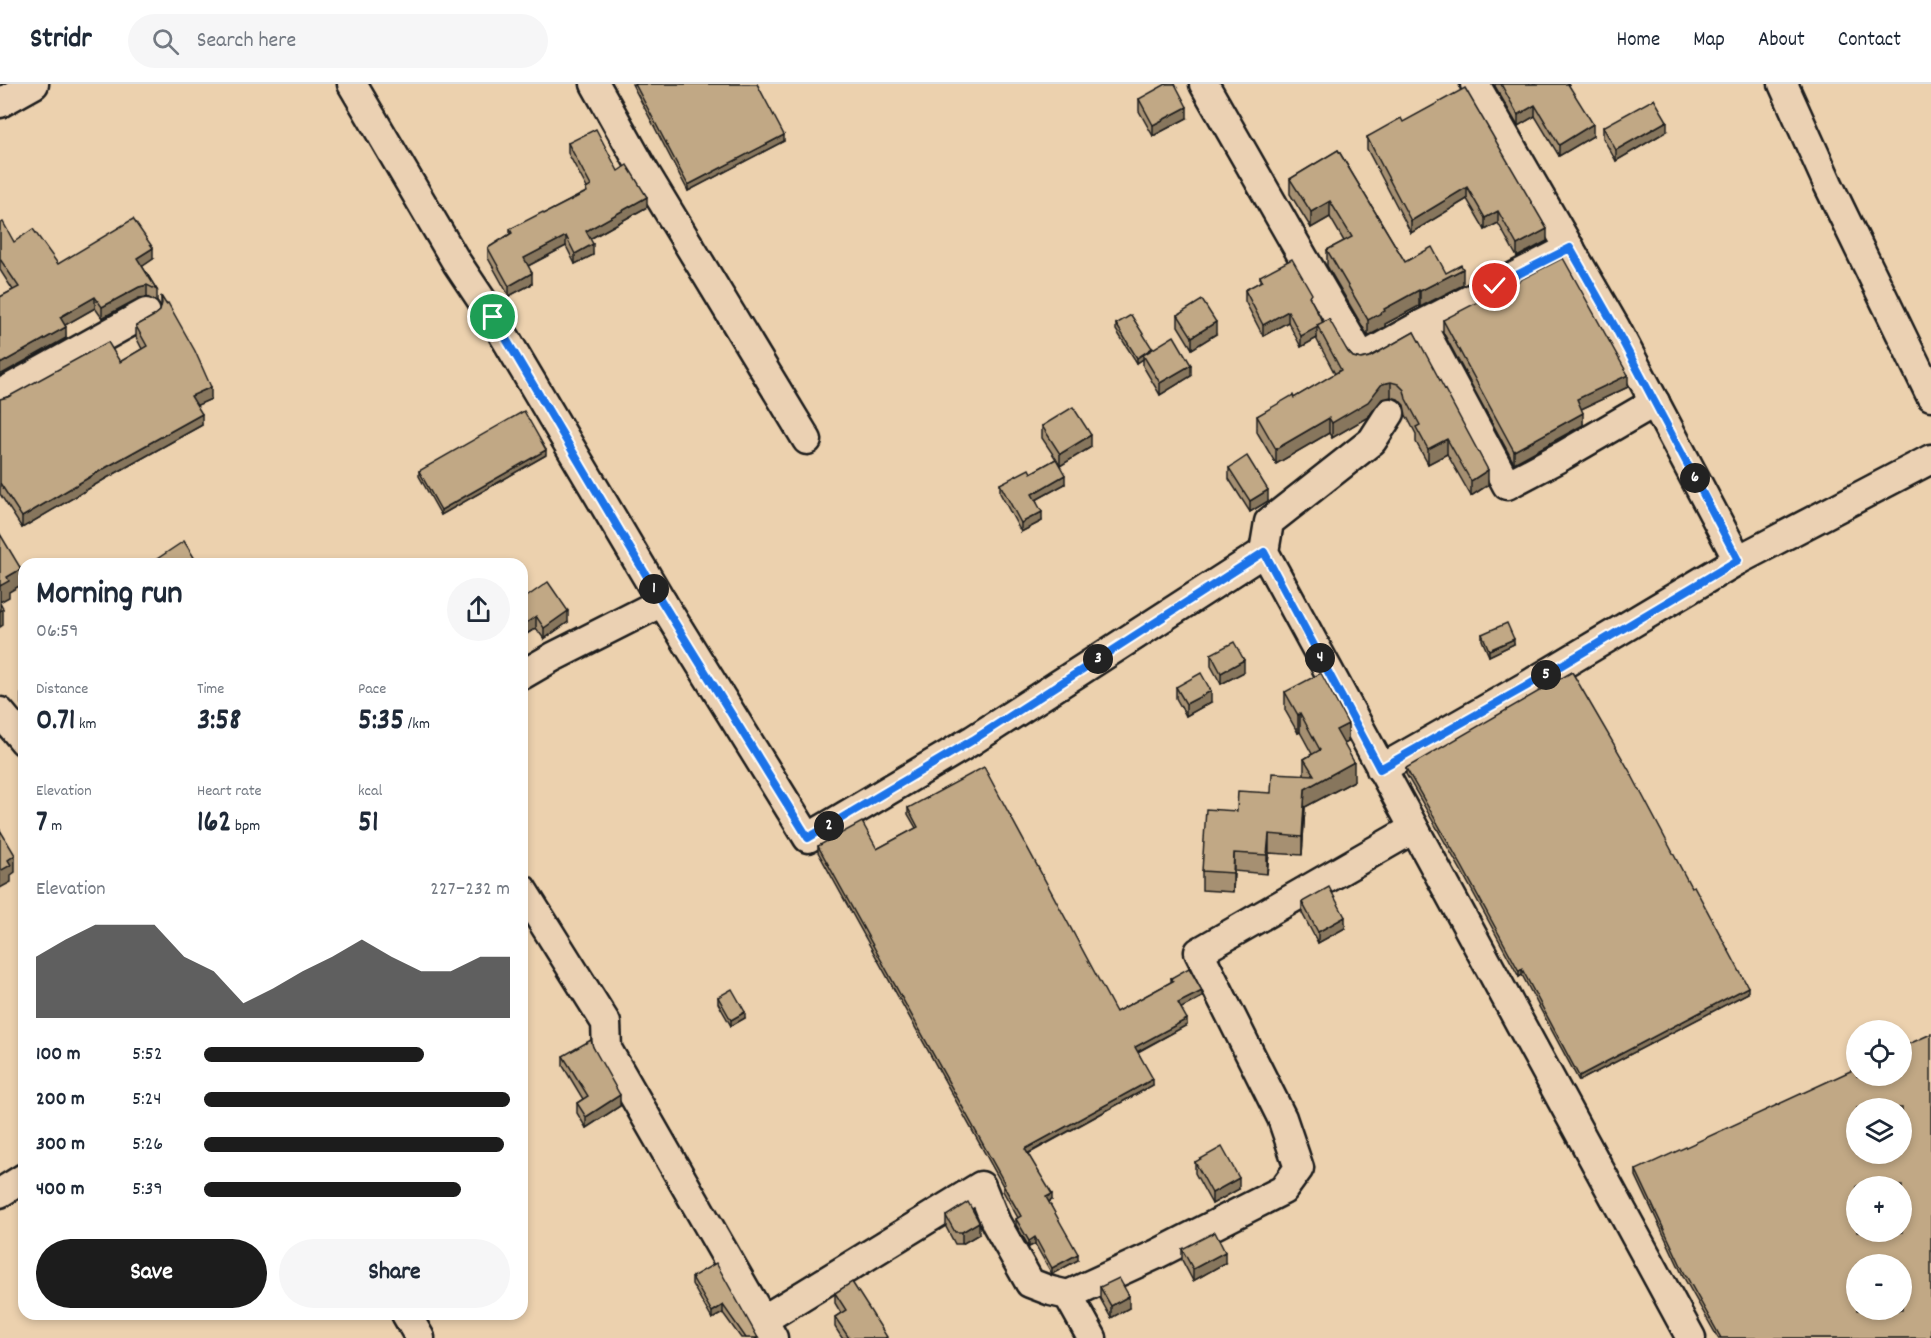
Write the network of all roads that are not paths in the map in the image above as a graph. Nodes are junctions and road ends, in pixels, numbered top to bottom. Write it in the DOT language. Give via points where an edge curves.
graph roads {
  1 [pos="34,84"];
  2 [pos="352,84"];
  3 [pos="595,84"];
  4 [pos="1204,84"];
  5 [pos="1475,84"];
  6 [pos="1783,84"];
  7 [pos="0,103"];
  8 [pos="1570,248"];
  9 [pos="146,313"];
  10 [pos="1420,325"];
  11 [pos="0,394"];
  12 [pos="1931,396"];
  13 [pos="1654,402"];
  14 [pos="1390,413"];
  15 [pos="807,440"];
  16 [pos="1931,459"];
  17 [pos="1264,552"];
  18 [pos="1738,560"];
  19 [pos="662,602"];
  20 [pos="528,672"];
  21 [pos="0,712"];
  22 [pos="18,734"];
  23 [pos="1380,769"];
  24 [pos="1413,828"];
  25 [pos="528,899"];
  26 [pos="18,1182"];
  27 [pos="0,1193"];
  28 [pos="1068,1295"];
  29 [pos="410,1320"];
  30 [pos="768,1329"];
  31 [pos="420,1338"];
  32 [pos="1092,1338"];
  33 [pos="1691,1338"];
  1 -- 7 [label="street"];
  2 -- 19 [label="street"];
  3 -- 15 [label="street"];
  4 -- 10 [label="street" via="1362,358"];
  5 -- 8 [label="street"];
  6 -- 12 [label="street"];
  8 -- 10 [label="street"];
  8 -- 13 [label="street"];
  9 -- 11 [label="street"];
  10 -- 13 [label="street" via="1507,485"];
  13 -- 18 [label="street"];
  14 -- 17 [label="street" via="1372,441 1269,522"];
  16 -- 18 [label="street"];
  17 -- 19 [label="street" via="973,740 808,838"];
  17 -- 23 [label="street"];
  18 -- 23 [label="street"];
  19 -- 20 [label="street"];
  21 -- 22 [label="street"];
  23 -- 24 [label="street"];
  24 -- 28 [label="street" via="1199,952 1282,1118 1299,1168 1283,1190"];
  24 -- 33 [label="street"];
  25 -- 30 [label="street" via="606,1023 607,1049"];
  26 -- 27 [label="street"];
  28 -- 30 [label="street" via="1030,1283 996,1223 981,1186"];
  28 -- 32 [label="street"];
  29 -- 31 [label="street"];
}
